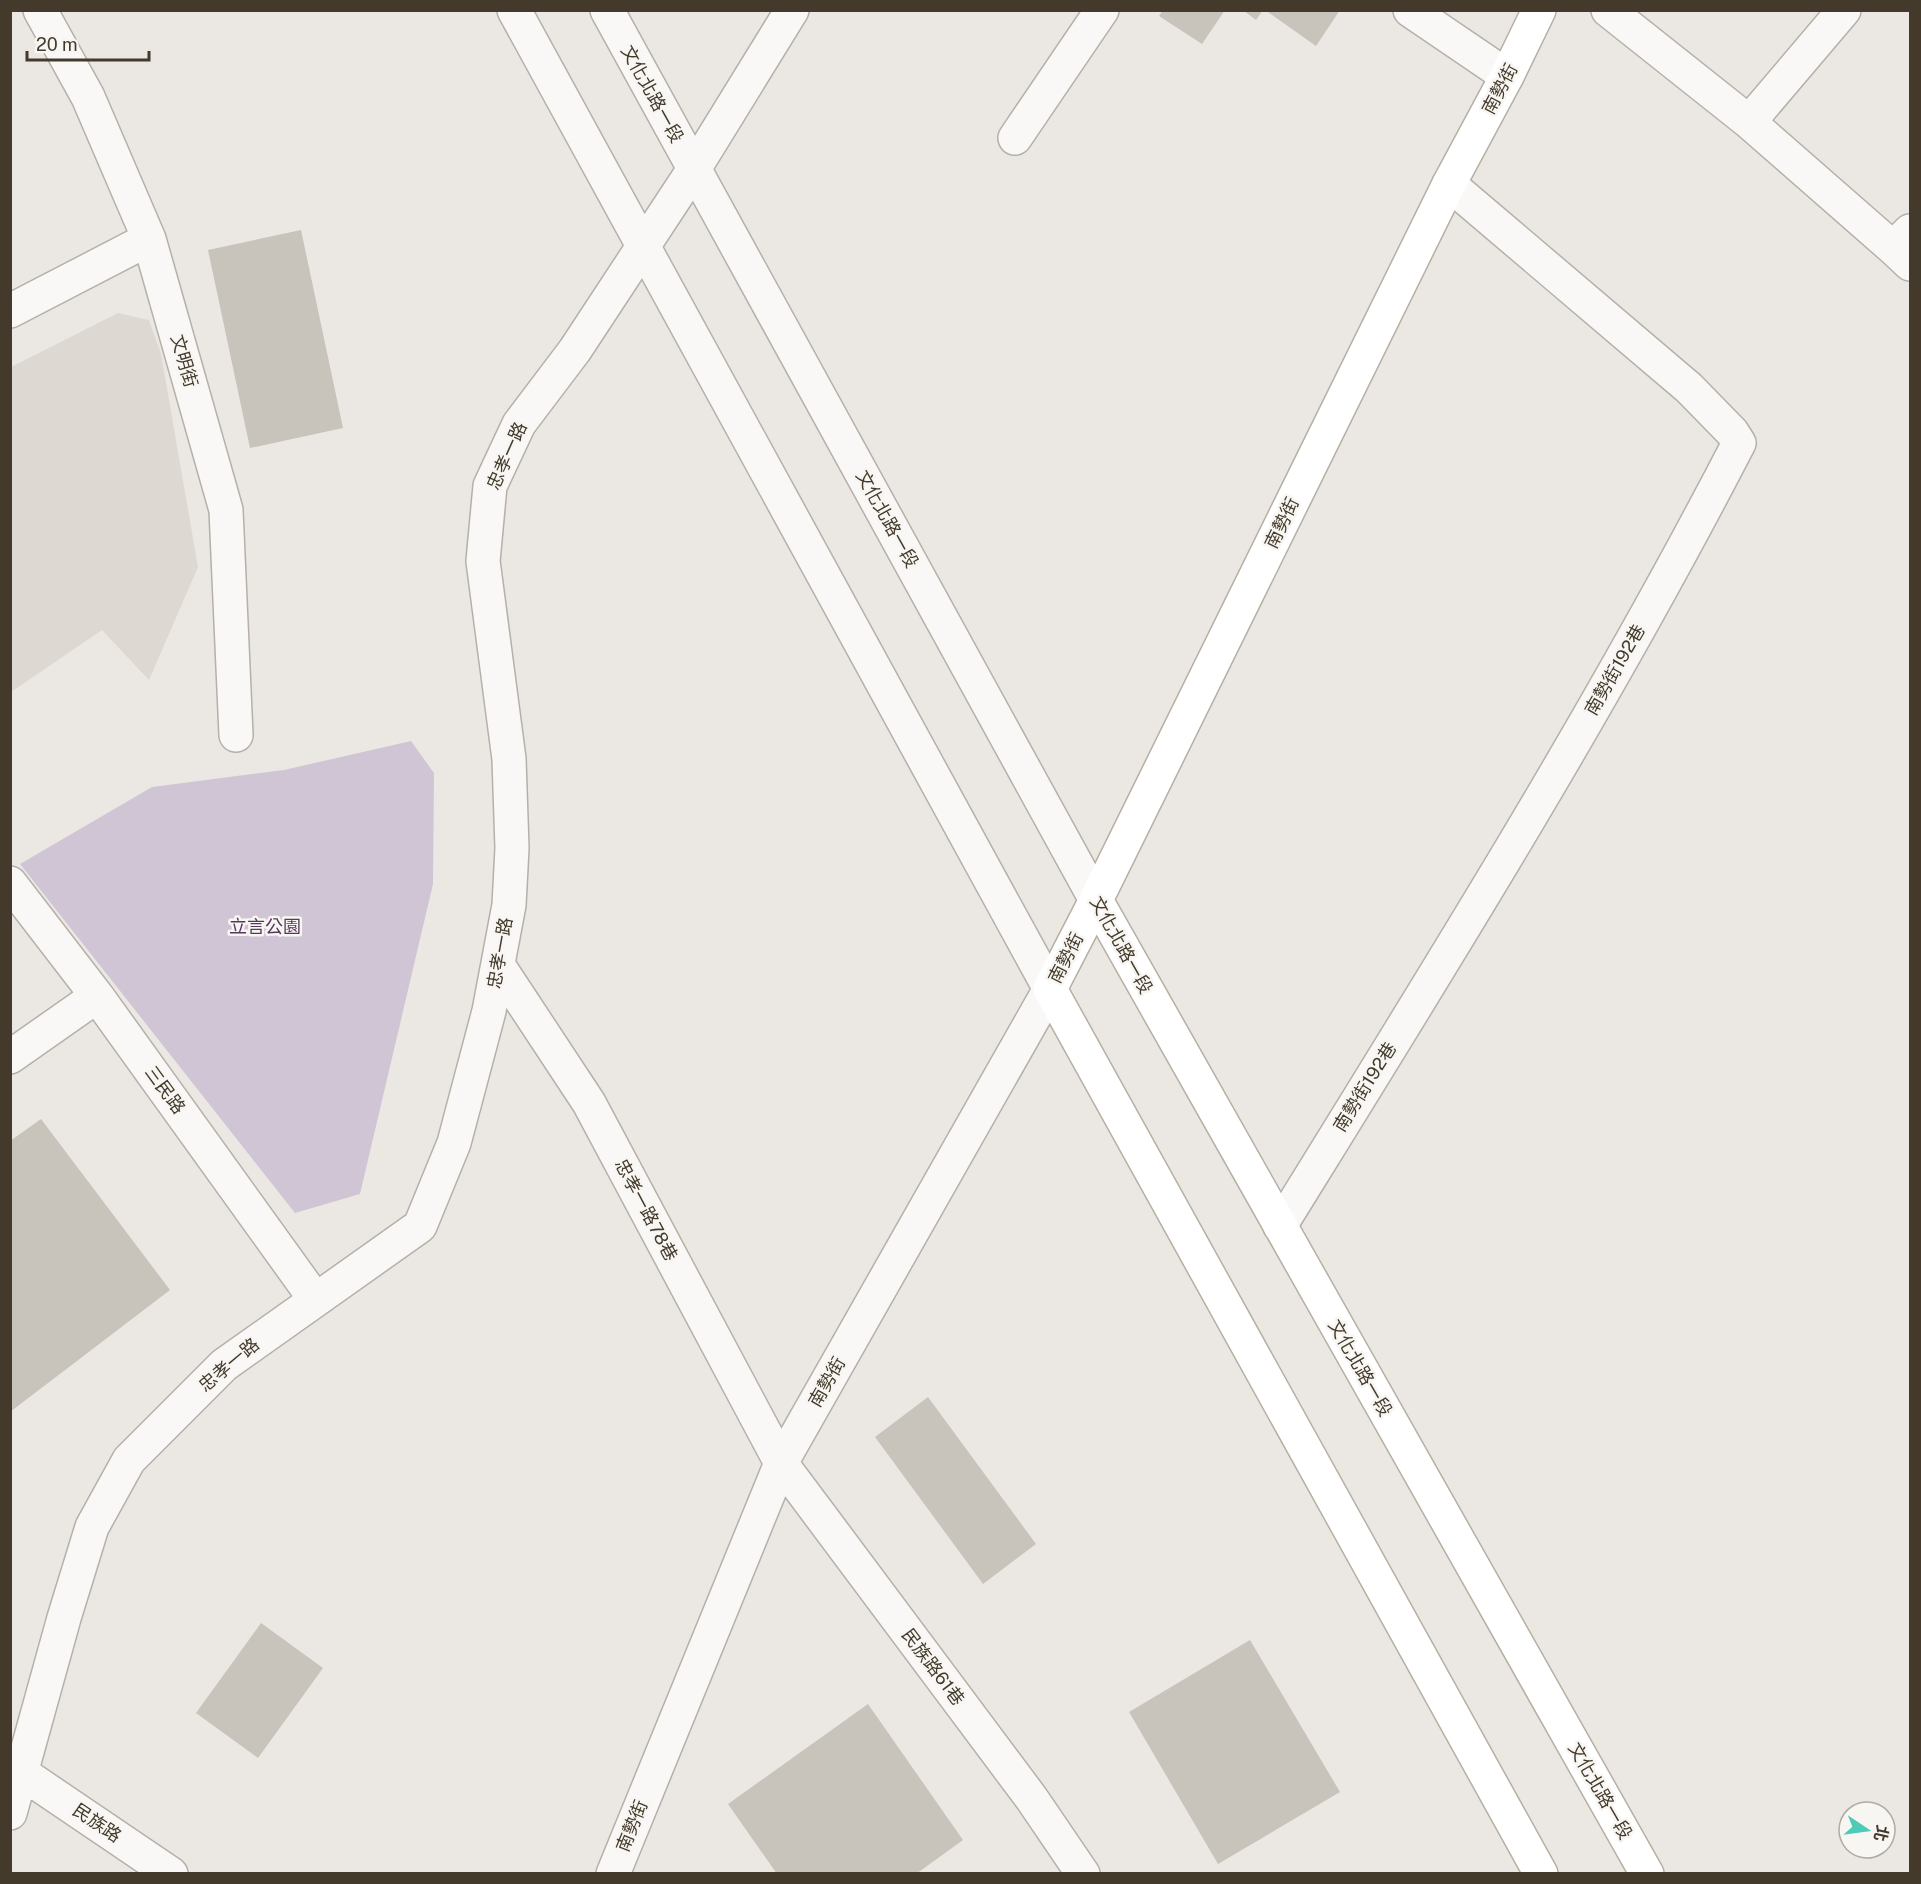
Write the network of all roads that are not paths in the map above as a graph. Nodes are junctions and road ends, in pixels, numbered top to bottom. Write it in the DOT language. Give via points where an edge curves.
graph roads {
  1 [pos="40,10"];
  2 [pos="514,10"];
  3 [pos="607,10"];
  4 [pos="792,10"];
  5 [pos="1102,10"];
  6 [pos="1410,10"];
  7 [pos="1539,10"];
  8 [pos="1608,10"];
  9 [pos="1844,10"];
  10 [pos="1507,76"];
  11 [pos="1749,122"];
  12 [pos="1015,138"];
  13 [pos="694,169"];
  14 [pos="1449,184"];
  15 [pos="149,239"];
  16 [pos="643,245"];
  17 [pos="1905,248"];
  18 [pos="10,311"];
  19 [pos="236,735"];
  20 [pos="10,883"];
  21 [pos="1096,900"];
  22 [pos="498,965"];
  23 [pos="1050,989"];
  24 [pos="97,996"];
  25 [pos="10,1057"];
  26 [pos="1280,1226"];
  27 [pos="315,1299"];
  28 [pos="781,1463"];
  29 [pos="22,1773"];
  30 [pos="10,1813"];
  31 [pos="171,1874"];
  32 [pos="612,1874"];
  33 [pos="1083,1874"];
  34 [pos="1541,1874"];
  35 [pos="1647,1874"];
  1 -- 15 [label="street, 文明街" via="88,97"];
  2 -- 16 [label="street"];
  3 -- 13 [label="street, 文化北路一段"];
  4 -- 13 [label="street, 忠孝一路"];
  5 -- 12 [label="street"];
  6 -- 10 [label="street"];
  7 -- 10 [label="main road, 南勢街"];
  8 -- 11 [label="street"];
  9 -- 11 [label="street"];
  10 -- 14 [label="main road, 南勢街"];
  11 -- 17 [label="street"];
  13 -- 16 [label="street, 忠孝一路"];
  13 -- 21 [label="street, 文化北路一段"];
  14 -- 21 [label="main road, 南勢街"];
  14 -- 26 [label="street, 南勢街192巷" via="1689,388 1739,443 1678,560 1490,887"];
  15 -- 18 [label="street"];
  15 -- 19 [label="street, 文明街" via="226,510"];
  16 -- 22 [label="street, 忠孝一路" via="575,350 519,424 490,486 483,561 509,759 512,848 509,905"];
  16 -- 23 [label="street"];
  20 -- 24 [label="street, 三民路"];
  21 -- 23 [label="main road, 南勢街"];
  21 -- 26 [label="main road, 文化北路一段"];
  22 -- 27 [label="street, 忠孝一路" via="454,1143 420,1226"];
  22 -- 28 [label="street, 忠孝一路78巷" via="589,1103"];
  23 -- 28 [label="street, 南勢街"];
  23 -- 34 [label="main road"];
  24 -- 25 [label="street"];
  24 -- 27 [label="street, 三民路"];
  26 -- 35 [label="main road, 文化北路一段"];
  27 -- 29 [label="street, 忠孝一路" via="224,1365 129,1460 92,1527"];
  28 -- 32 [label="street, 南勢街"];
  28 -- 33 [label="street, 民族路61巷" via="1032,1799"];
  29 -- 30 [label="street, 忠孝一路"];
  29 -- 31 [label="street, 民族路"];
}
